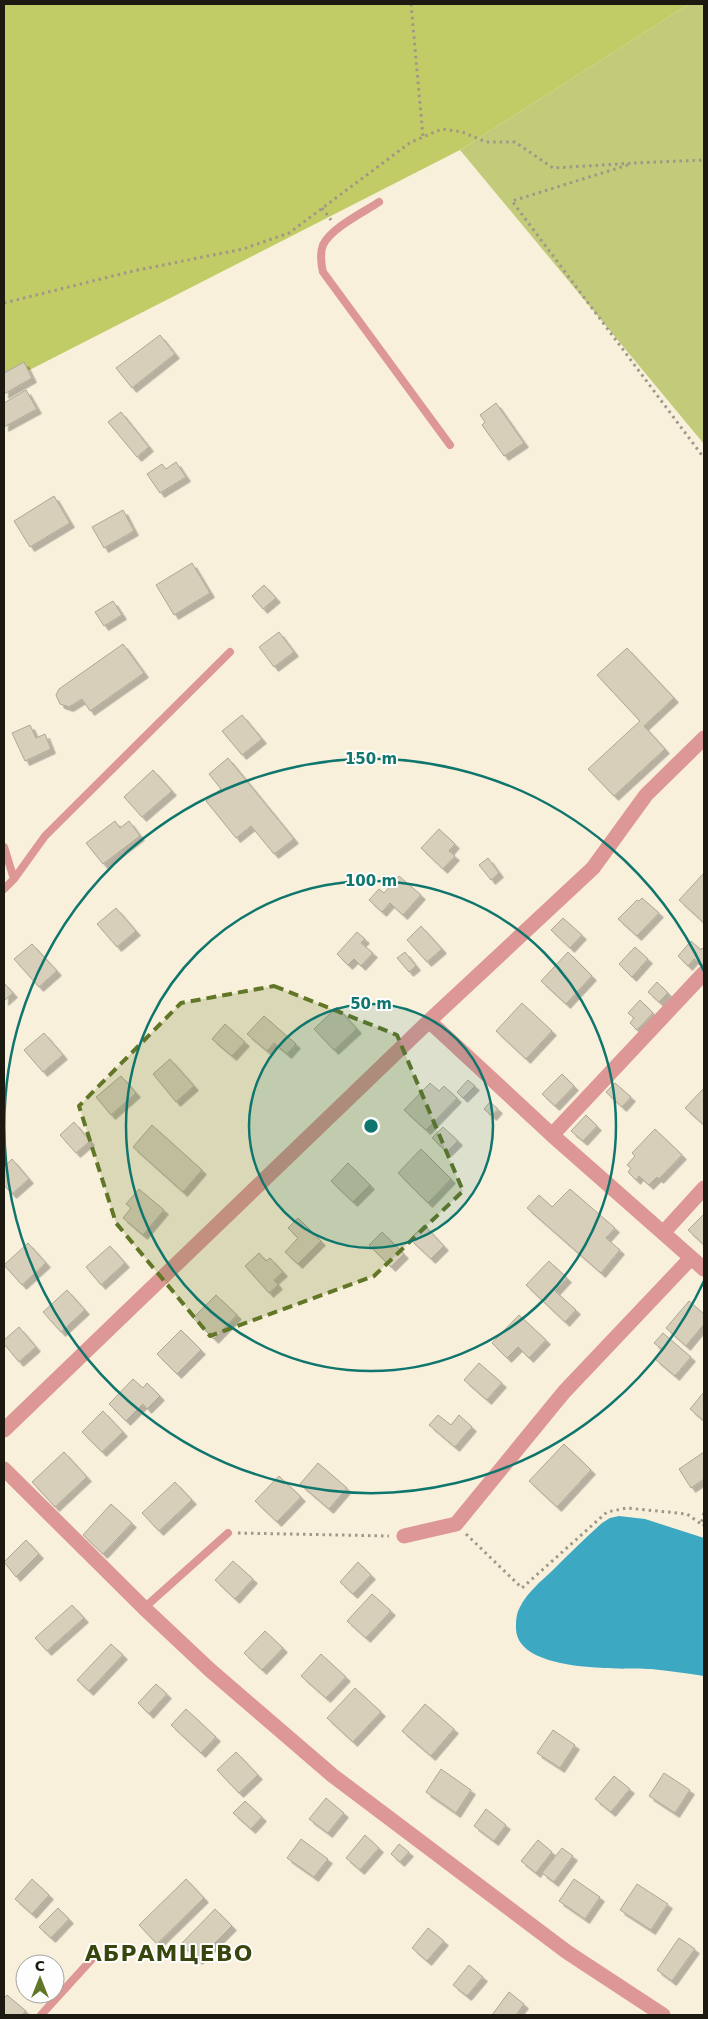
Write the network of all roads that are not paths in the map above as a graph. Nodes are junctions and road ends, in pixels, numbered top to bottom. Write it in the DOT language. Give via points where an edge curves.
graph roads {
  1 [pos="379,202"];
  2 [pos="450,445"];
  3 [pos="230,652"];
  4 [pos="704,738"];
  5 [pos="4,847"];
  6 [pos="14,879"];
  7 [pos="4,889"];
  8 [pos="704,973"];
  9 [pos="429,1021"];
  10 [pos="552,1135"];
  11 [pos="704,1188"];
  12 [pos="663,1233"];
  13 [pos="691,1258"];
  14 [pos="704,1269"];
  15 [pos="4,1430"];
  16 [pos="4,1468"];
  17 [pos="228,1533"];
  18 [pos="404,1536"];
  19 [pos="144,1608"];
  20 [pos="92,1959"];
  21 [pos="42,2015"];
  22 [pos="663,2015"];
  1 -- 2 [label="lane" via="330,235 323,245 323,272"];
  3 -- 6 [label="lane" via="45,836"];
  4 -- 9 [label="street" via="646,795 593,868"];
  5 -- 6 [label="lane"];
  6 -- 7 [label="lane"];
  8 -- 10 [label="street"];
  9 -- 10 [label="street"];
  9 -- 15 [label="street"];
  10 -- 12 [label="street"];
  11 -- 12 [label="street"];
  12 -- 13 [label="street"];
  13 -- 14 [label="street"];
  13 -- 18 [label="street" via="564,1392 456,1524"];
  16 -- 19 [label="street"];
  17 -- 19 [label="lane"];
  19 -- 22 [label="street" via="210,1670 332,1775 567,1952"];
  20 -- 21 [label="lane"];
}
